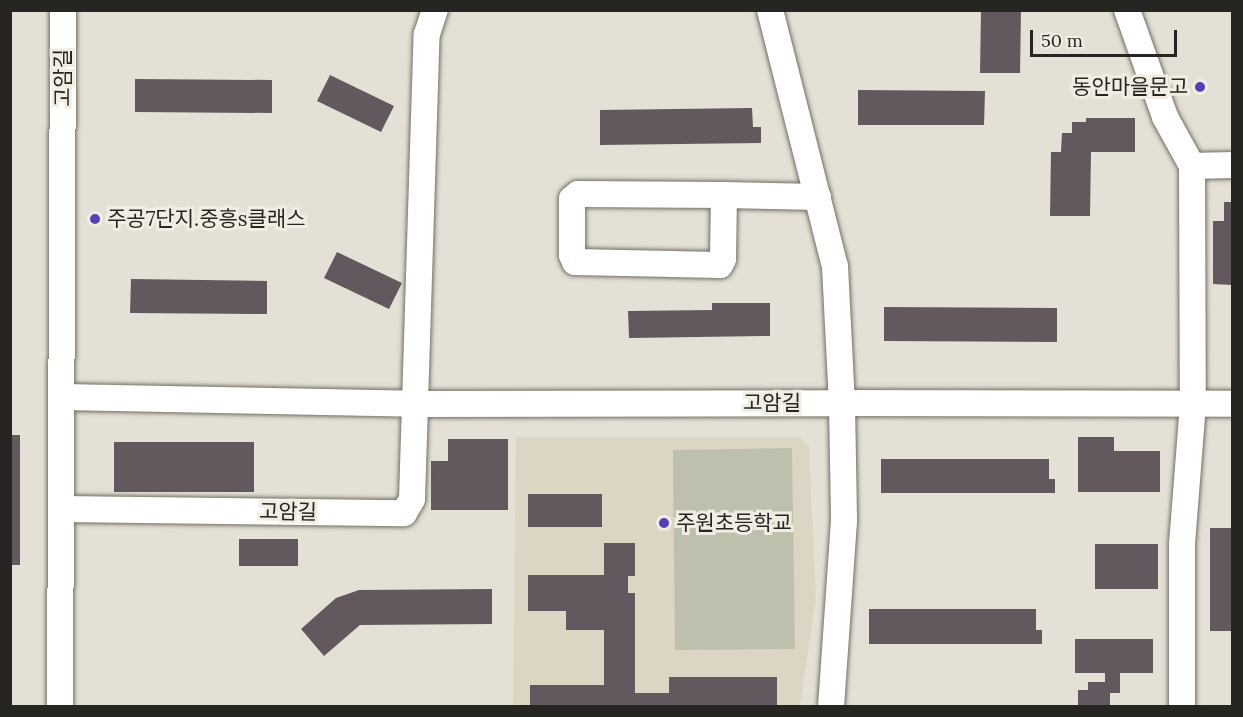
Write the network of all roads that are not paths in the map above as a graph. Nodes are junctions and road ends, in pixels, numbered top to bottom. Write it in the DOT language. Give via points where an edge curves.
graph roads {
  1 [pos="63,10"];
  2 [pos="435,10"];
  3 [pos="770,10"];
  4 [pos="1127,10"];
  5 [pos="1233,165"];
  6 [pos="1192,166"];
  7 [pos="724,195"];
  8 [pos="818,197"];
  9 [pos="62,397"];
  10 [pos="842,403"];
  11 [pos="415,404"];
  12 [pos="1193,404"];
  13 [pos="1233,404"];
  14 [pos="62,509"];
  15 [pos="60,706"];
  16 [pos="831,706"];
  17 [pos="1182,706"];
  1 -- 9 [label="street, 고암길"];
  2 -- 11 [label="street" via="427,34"];
  3 -- 8 [label="street"];
  4 -- 6 [label="street" via="1165,117"];
  5 -- 6 [label="street"];
  6 -- 12 [label="street"];
  7 -- 7 [label="street" via="578,194 572,199 572,255 576,262 720,265"];
  7 -- 8 [label="street"];
  8 -- 10 [label="street" via="835,266"];
  9 -- 11 [label="street, 고암길"];
  9 -- 14 [label="street, 고암길"];
  10 -- 11 [label="street, 고암길"];
  10 -- 12 [label="street, 고암길"];
  10 -- 16 [label="street" via="844,521"];
  11 -- 14 [label="street, 고암길" via="412,499 404,513"];
  12 -- 13 [label="street, 고암길"];
  12 -- 17 [label="street" via="1182,544"];
  14 -- 15 [label="street, 고암길"];
}
